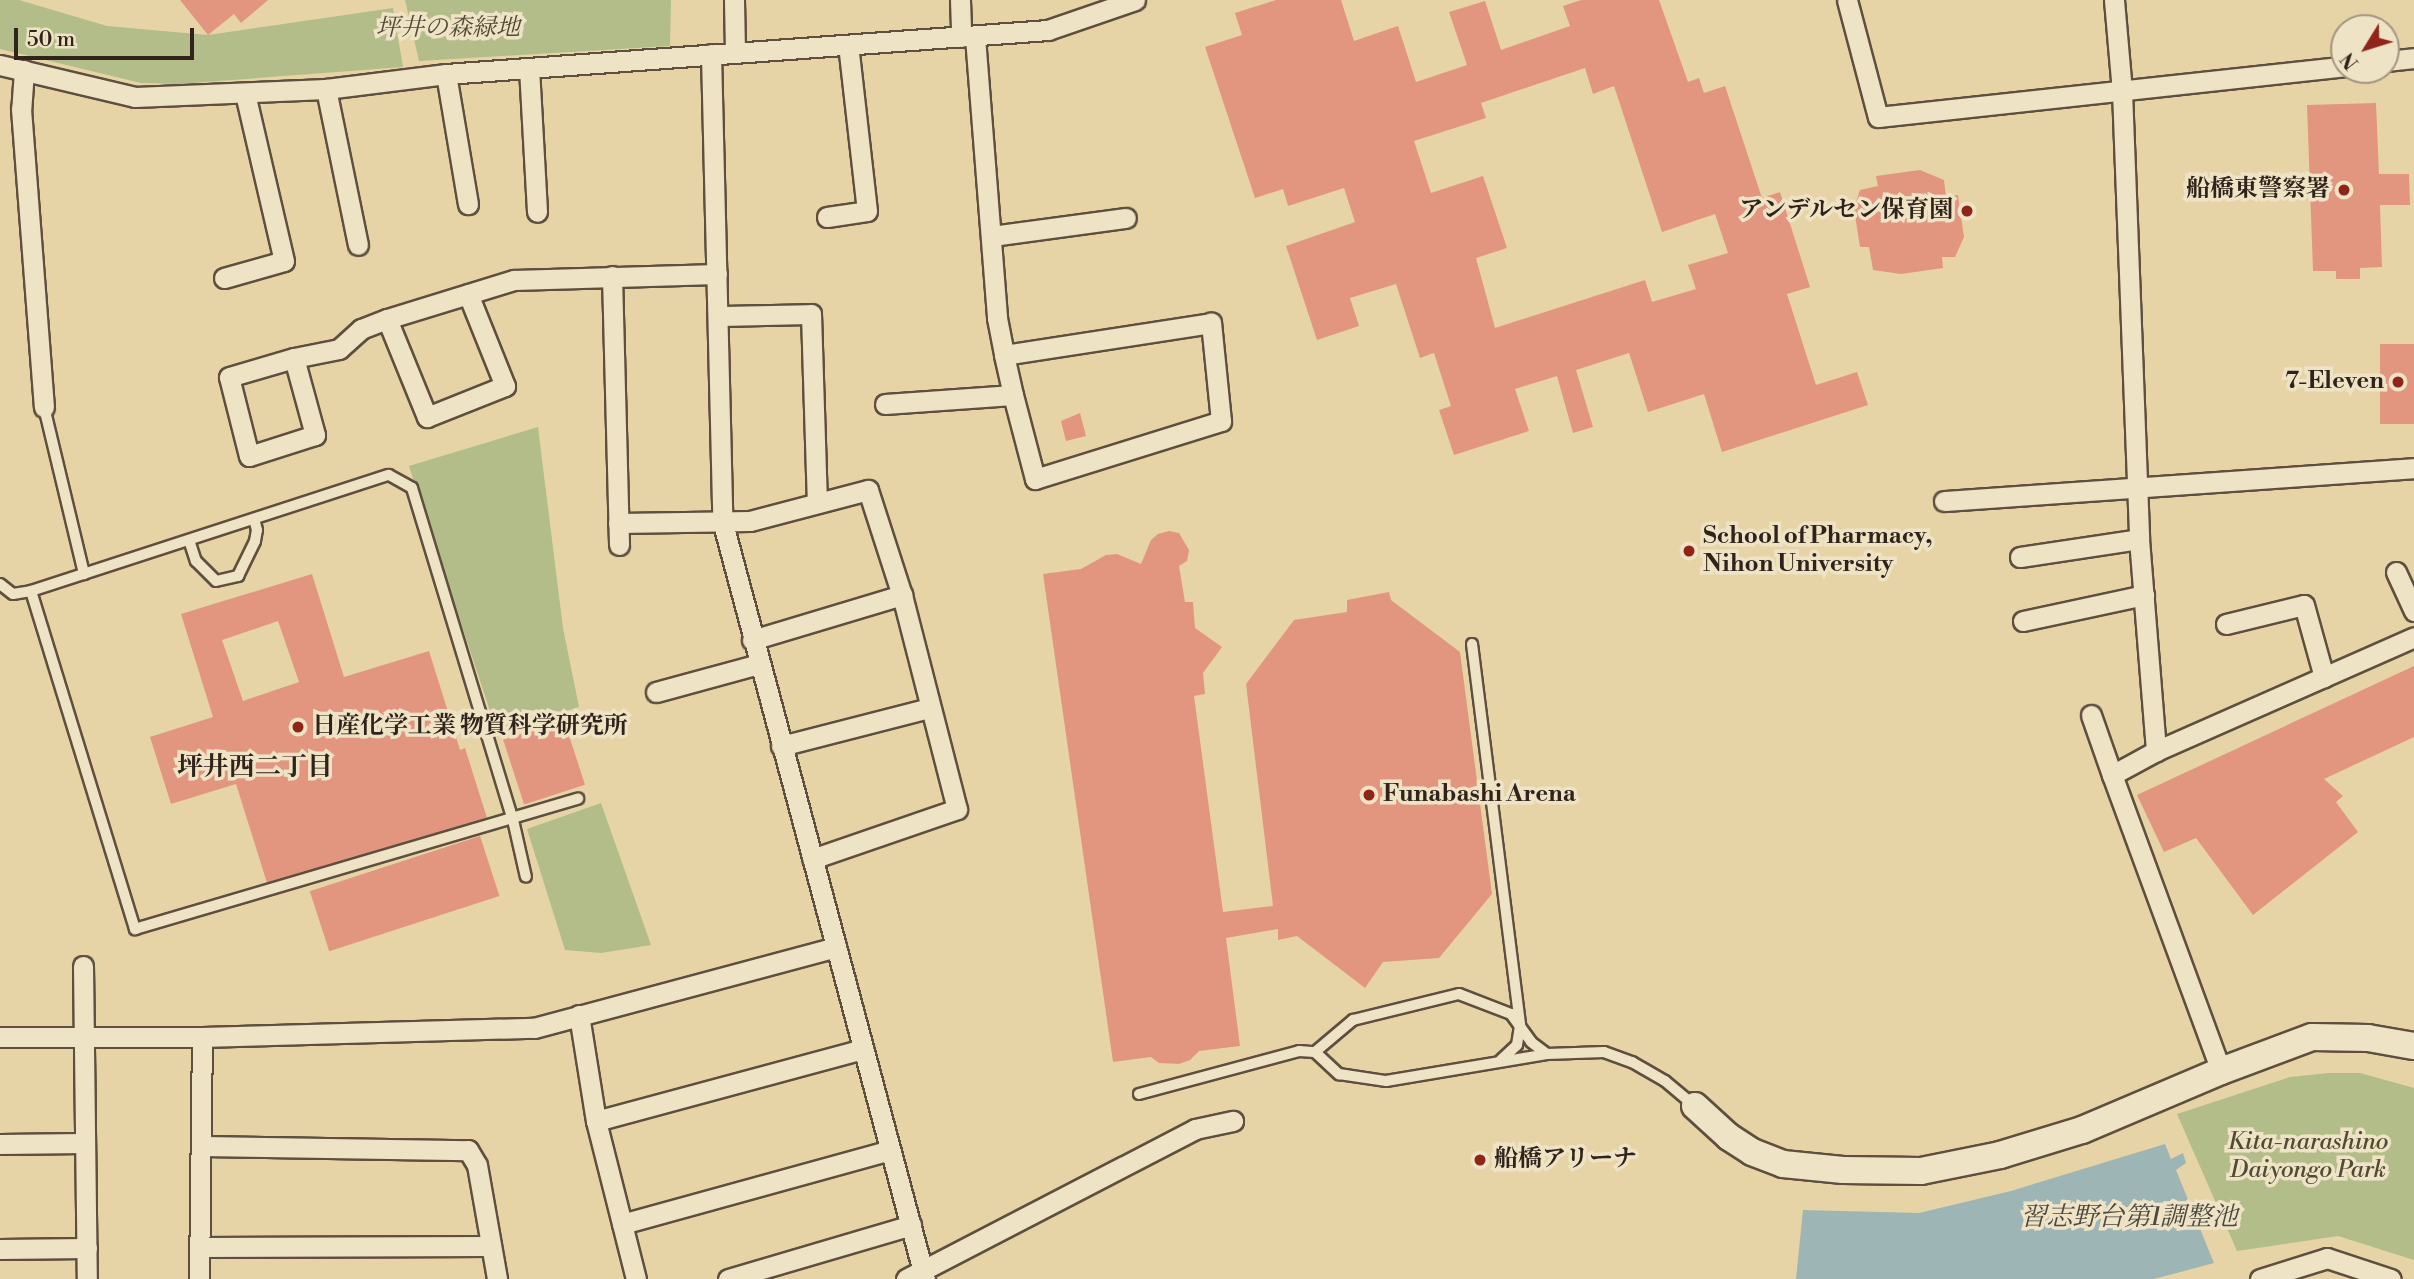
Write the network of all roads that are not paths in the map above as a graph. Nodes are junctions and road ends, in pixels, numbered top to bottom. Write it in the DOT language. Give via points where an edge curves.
graph roads {
  1 [pos="734,0"];
  2 [pos="960,0"];
  3 [pos="1135,0"];
  4 [pos="1847,0"];
  5 [pos="2114,0"];
  6 [pos="968,37"];
  7 [pos="848,45"];
  8 [pos="735,53"];
  9 [pos="710,54"];
  10 [pos="0,65"];
  11 [pos="529,68"];
  12 [pos="2330,68"];
  13 [pos="24,70"];
  14 [pos="446,74"];
  15 [pos="326,89"];
  16 [pos="2122,92"];
  17 [pos="244,93"];
  18 [pos="468,204"];
  19 [pos="537,212"];
  20 [pos="827,216"];
  21 [pos="1126,218"];
  22 [pos="992,236"];
  23 [pos="358,245"];
  24 [pos="717,274"];
  25 [pos="612,276"];
  26 [pos="224,278"];
  27 [pos="468,294"];
  28 [pos="719,316"];
  29 [pos="387,319"];
  30 [pos="1004,355"];
  31 [pos="294,358"];
  32 [pos="1013,395"];
  33 [pos="885,404"];
  34 [pos="44,407"];
  35 [pos="2414,468"];
  36 [pos="2138,489"];
  37 [pos="1944,501"];
  38 [pos="817,503"];
  39 [pos="254,519"];
  40 [pos="722,520"];
  41 [pos="618,523"];
  42 [pos="2139,539"];
  43 [pos="189,540"];
  44 [pos="619,545"];
  45 [pos="2020,557"];
  46 [pos="2396,572"];
  47 [pos="84,574"];
  48 [pos="0,584"];
  49 [pos="31,591"];
  50 [pos="902,595"];
  51 [pos="2144,595"];
  52 [pos="2414,611"];
  53 [pos="2022,621"];
  54 [pos="2226,624"];
  55 [pos="2414,637"];
  56 [pos="752,640"];
  57 [pos="1472,644"];
  58 [pos="759,664"];
  59 [pos="2324,677"];
  60 [pos="656,692"];
  61 [pos="929,708"];
  62 [pos="2091,715"];
  63 [pos="781,746"];
  64 [pos="2156,751"];
  65 [pos="2112,775"];
  66 [pos="578,799"];
  67 [pos="513,820"];
  68 [pos="811,859"];
  69 [pos="526,877"];
  70 [pos="836,947"];
  71 [pos="83,966"];
  72 [pos="579,1015"];
  73 [pos="1520,1026"];
  74 [pos="82,1036"];
  75 [pos="0,1037"];
  76 [pos="202,1037"];
  77 [pos="2414,1046"];
  78 [pos="863,1049"];
  79 [pos="1315,1052"];
  80 [pos="1547,1054"];
  81 [pos="1497,1063"];
  82 [pos="2221,1071"];
  83 [pos="1139,1094"];
  84 [pos="1695,1106"];
  85 [pos="596,1121"];
  86 [pos="1233,1121"];
  87 [pos="85,1143"];
  88 [pos="0,1144"];
  89 [pos="202,1146"];
  90 [pos="890,1150"];
  91 [pos="622,1224"];
  92 [pos="911,1225"];
  93 [pos="491,1245"];
  94 [pos="200,1247"];
  95 [pos="88,1248"];
  96 [pos="0,1249"];
  97 [pos="918,1276"];
  98 [pos="87,1279"];
  99 [pos="199,1279"];
  100 [pos="497,1279"];
  101 [pos="636,1279"];
  102 [pos="728,1279"];
  103 [pos="2260,1279"];
  104 [pos="2391,1279"];
  1 -- 8 [label="street"];
  2 -- 6 [label="street"];
  3 -- 6 [label="street" via="1048,30"];
  4 -- 16 [label="street" via="1878,117"];
  5 -- 16 [label="street"];
  6 -- 7 [label="street"];
  6 -- 22 [label="street"];
  7 -- 8 [label="street"];
  7 -- 20 [label="street" via="867,211"];
  8 -- 9 [label="street"];
  9 -- 11 [label="street"];
  9 -- 24 [label="street"];
  10 -- 13 [label="street"];
  11 -- 14 [label="street"];
  11 -- 19 [label="street"];
  12 -- 16 [label="street"];
  13 -- 17 [label="street" via="135,97"];
  13 -- 34 [label="street" via="22,123"];
  14 -- 15 [label="street"];
  14 -- 18 [label="street"];
  15 -- 17 [label="street"];
  15 -- 23 [label="street"];
  16 -- 36 [label="street"];
  17 -- 26 [label="street" via="284,261"];
  21 -- 22 [label="street"];
  22 -- 30 [label="street"];
  24 -- 25 [label="street"];
  24 -- 28 [label="street"];
  25 -- 27 [label="street" via="514,279"];
  25 -- 41 [label="street"];
  27 -- 29 [label="street"];
  27 -- 29 [label="street" via="505,386 427,416"];
  28 -- 38 [label="street" via="811,314"];
  28 -- 40 [label="street"];
  29 -- 31 [label="street" via="361,329 339,349"];
  30 -- 32 [label="street"];
  30 -- 32 [label="street" via="1211,323 1221,421 1035,479"];
  31 -- 31 [label="street" via="315,435 249,456 229,377"];
  32 -- 33 [label="street"];
  34 -- 47 [label="lane"];
  35 -- 36 [label="street"];
  36 -- 37 [label="street"];
  36 -- 42 [label="street"];
  38 -- 40 [label="street" via="750,521"];
  38 -- 50 [label="street" via="868,490"];
  39 -- 43 [label="lane"];
  39 -- 43 [label="lane" via="255,541 238,576 216,581 196,562"];
  39 -- 67 [label="lane" via="389,475 412,488"];
  40 -- 41 [label="street"];
  40 -- 56 [label="street"];
  41 -- 44 [label="street"];
  42 -- 45 [label="street"];
  42 -- 51 [label="street"];
  43 -- 47 [label="lane"];
  46 -- 52 [label="street"];
  47 -- 49 [label="lane"];
  48 -- 49 [label="lane" via="13,594"];
  49 -- 67 [label="lane" via="135,929"];
  50 -- 56 [label="street"];
  50 -- 61 [label="street"];
  51 -- 53 [label="street"];
  51 -- 64 [label="street"];
  54 -- 59 [label="street" via="2304,605"];
  55 -- 59 [label="street"];
  56 -- 58 [label="street"];
  57 -- 73 [label="lane"];
  58 -- 60 [label="street"];
  58 -- 63 [label="street"];
  59 -- 64 [label="street"];
  61 -- 63 [label="street"];
  61 -- 68 [label="street" via="957,809"];
  62 -- 65 [label="street"];
  63 -- 68 [label="street"];
  64 -- 65 [label="street"];
  65 -- 82 [label="street"];
  66 -- 67 [label="lane"];
  67 -- 69 [label="lane"];
  68 -- 70 [label="street"];
  70 -- 72 [label="street"];
  70 -- 78 [label="street"];
  71 -- 74 [label="street"];
  72 -- 76 [label="street" via="534,1028"];
  72 -- 85 [label="street"];
  73 -- 79 [label="lane" via="1499,1007 1459,994 1353,1020"];
  73 -- 80 [label="lane"];
  73 -- 81 [label="lane" via="1517,1045"];
  74 -- 75 [label="street"];
  74 -- 76 [label="street"];
  74 -- 87 [label="street"];
  76 -- 89 [label="street"];
  77 -- 82 [label="street" via="2368,1038 2312,1037"];
  78 -- 85 [label="street"];
  78 -- 90 [label="street"];
  79 -- 81 [label="lane" via="1339,1074 1386,1081"];
  79 -- 83 [label="lane" via="1299,1051"];
  80 -- 81 [label="lane"];
  80 -- 84 [label="lane" via="1604,1052 1665,1081"];
  82 -- 84 [label="street" via="2082,1130 2000,1155 1921,1171 1783,1164 1729,1137"];
  85 -- 91 [label="street"];
  86 -- 97 [label="street" via="1195,1129"];
  87 -- 88 [label="street"];
  87 -- 95 [label="street"];
  89 -- 93 [label="street" via="468,1150 477,1165"];
  89 -- 94 [label="street"];
  90 -- 91 [label="street"];
  90 -- 92 [label="street"];
  91 -- 101 [label="street"];
  92 -- 97 [label="street"];
  92 -- 102 [label="street"];
  93 -- 94 [label="street"];
  93 -- 100 [label="street"];
  94 -- 99 [label="street"];
  95 -- 96 [label="street"];
  95 -- 98 [label="street"];
  103 -- 104 [label="street" via="2327,1258"];
}
